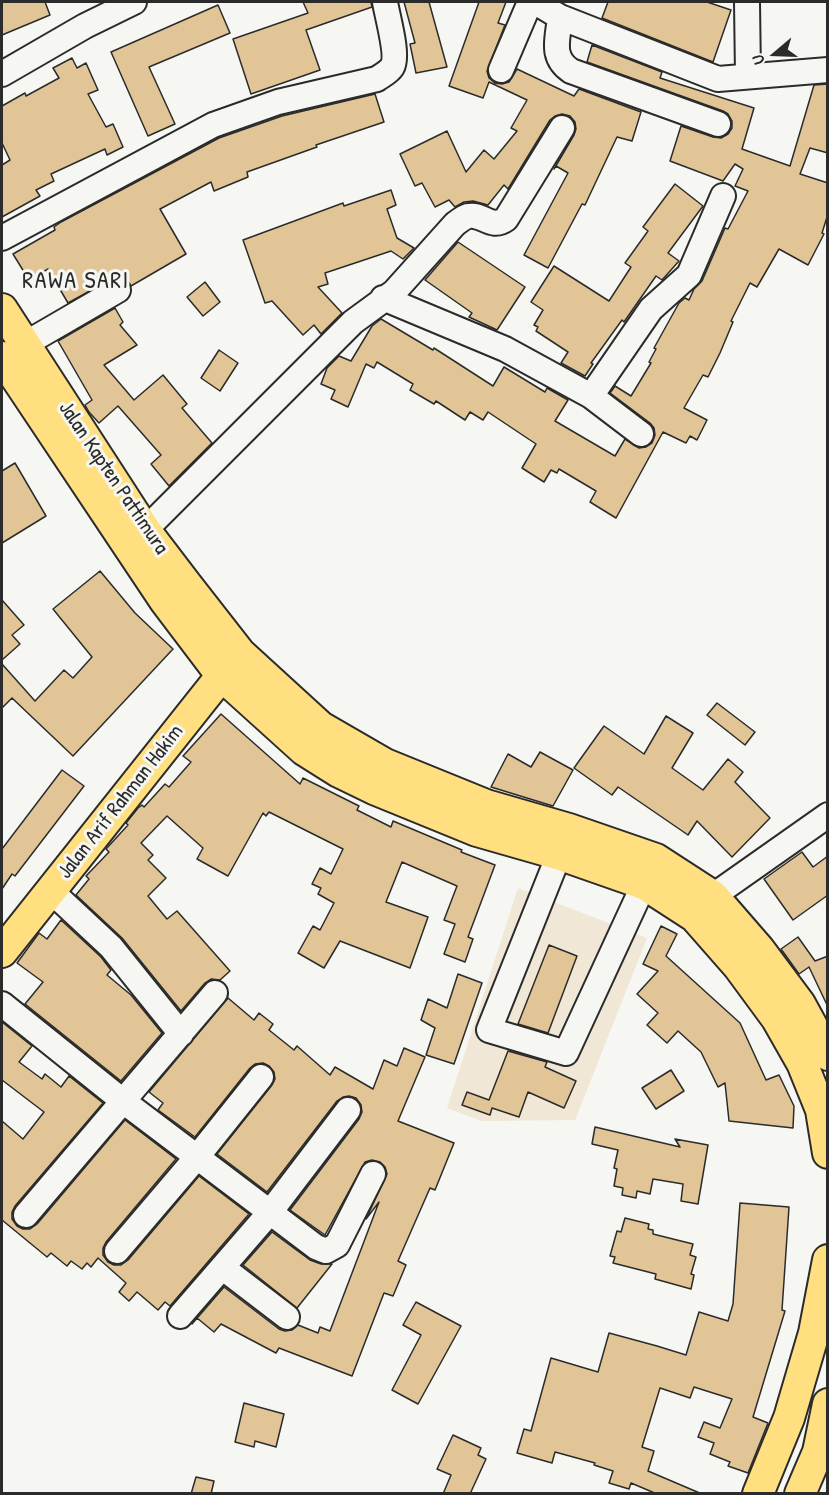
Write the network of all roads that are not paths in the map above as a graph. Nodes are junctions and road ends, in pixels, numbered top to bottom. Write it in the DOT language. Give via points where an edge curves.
graph roads {
  1 [pos="134,2"];
  2 [pos="385,2"];
  3 [pos="532,2"];
  4 [pos="747,2"];
  5 [pos="560,17"];
  6 [pos="501,70"];
  7 [pos="828,70"];
  8 [pos="2,74"];
  9 [pos="748,76"];
  10 [pos="718,124"];
  11 [pos="562,128"];
  12 [pos="723,196"];
  13 [pos="2,238"];
  14 [pos="118,290"];
  15 [pos="383,298"];
  16 [pos="2,309"];
  17 [pos="13,351"];
  18 [pos="591,396"];
  19 [pos="641,434"];
  20 [pos="146,530"];
  21 [pos="226,658"];
  22 [pos="828,815"];
  23 [pos="565,842"];
  24 [pos="650,872"];
  25 [pos="51,891"];
  26 [pos="713,896"];
  27 [pos="2,928"];
  28 [pos="2,952"];
  29 [pos="215,993"];
  30 [pos="2,1004"];
  31 [pos="181,1034"];
  32 [pos="828,1055"];
  33 [pos="261,1077"];
  34 [pos="123,1101"];
  35 [pos="348,1110"];
  36 [pos="828,1153"];
  37 [pos="197,1157"];
  38 [pos="373,1174"];
  39 [pos="271,1211"];
  40 [pos="26,1215"];
  41 [pos="117,1251"];
  42 [pos="828,1260"];
  43 [pos="223,1268"];
  44 [pos="180,1316"];
  45 [pos="287,1317"];
  46 [pos="828,1404"];
  47 [pos="823,1454"];
  48 [pos="758,1494"];
  49 [pos="800,1494"];
  1 -- 8 [label="street"];
  2 -- 13 [label="street" via="395,56 393,67 386,73 278,102 213,125"];
  3 -- 5 [label="street"];
  3 -- 6 [label="street"];
  4 -- 9 [label="street"];
  5 -- 9 [label="street" via="718,79"];
  5 -- 10 [label="street" via="557,56 561,65"];
  7 -- 9 [label="street"];
  11 -- 15 [label="street" via="501,224 468,216 455,224 394,292"];
  12 -- 18 [label="street" via="689,275 651,309"];
  14 -- 17 [label="street"];
  15 -- 18 [label="street" via="505,349"];
  15 -- 20 [label="street" via="353,322"];
  16 -- 17 [label="main road, Jalan Kapten Pattimura"];
  17 -- 20 [label="main road, Jalan Kapten Pattimura"];
  17 -- 21 [label="main road, Jalan Kapten Pattimura" via="165,601"];
  18 -- 19 [label="street"];
  20 -- 21 [label="main road, Jalan Kapten Pattimura"];
  21 -- 23 [label="main road" via="304,750 339,772 477,831"];
  21 -- 25 [label="main road, Jalan Arif Rahman Hakim"];
  21 -- 27 [label="main road, Jalan Arif Rahman Hakim"];
  22 -- 26 [label="street"];
  23 -- 24 [label="main road"];
  23 -- 24 [label="street" via="489,1030 566,1053"];
  24 -- 26 [label="main road"];
  24 -- 36 [label="main road" via="738,966 777,1019 821,1110"];
  25 -- 28 [label="main road, Jalan Arif Rahman Hakim"];
  25 -- 31 [label="street" via="111,947"];
  26 -- 32 [label="main road" via="800,1004"];
  29 -- 31 [label="street"];
  30 -- 34 [label="street"];
  31 -- 34 [label="street"];
  33 -- 37 [label="street"];
  34 -- 37 [label="street"];
  34 -- 40 [label="street"];
  35 -- 39 [label="street"];
  37 -- 39 [label="street"];
  37 -- 41 [label="street"];
  38 -- 39 [label="street" via="337,1245 326,1251"];
  39 -- 43 [label="street"];
  42 -- 48 [label="main road" via="814,1333 789,1418"];
  43 -- 44 [label="street"];
  43 -- 45 [label="street"];
  46 -- 47 [label="main road"];
  47 -- 49 [label="main road"];
}
